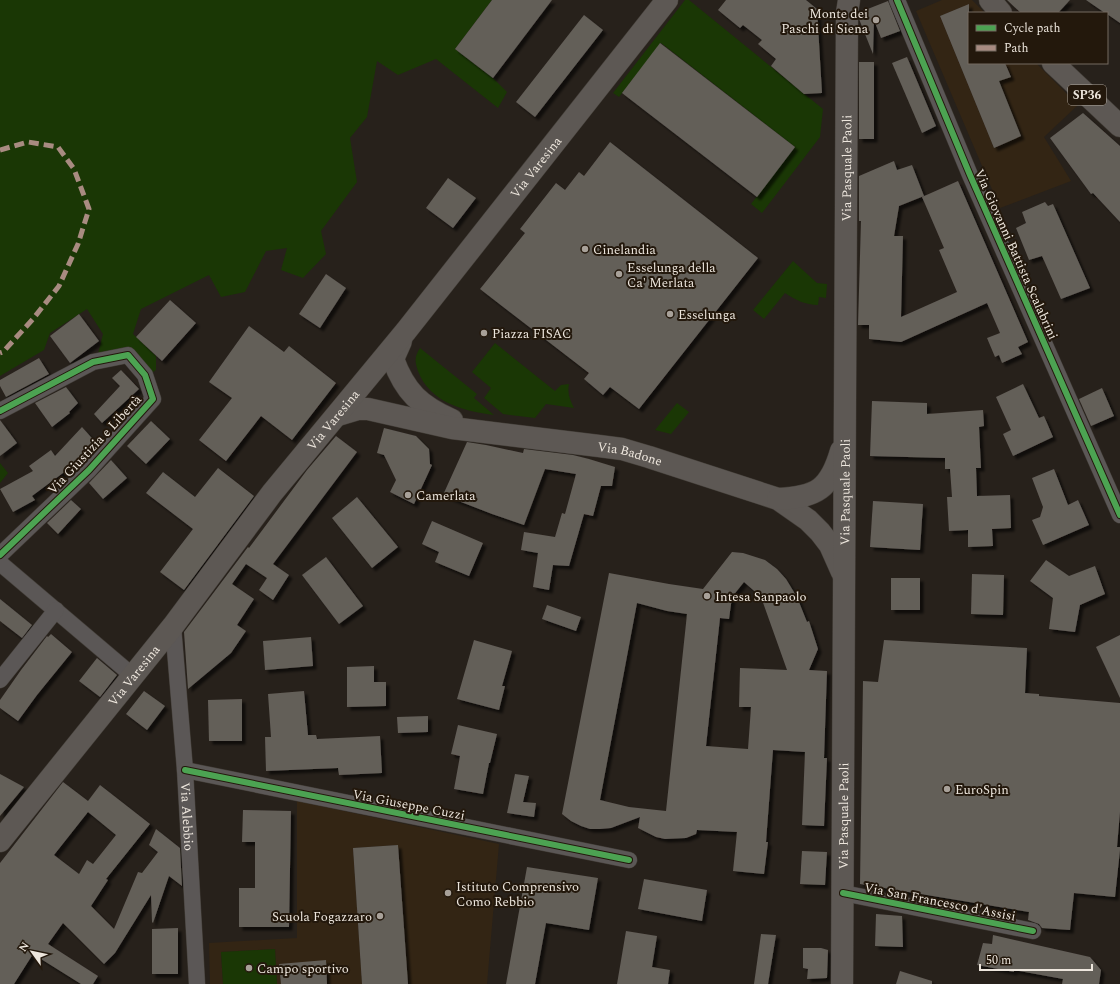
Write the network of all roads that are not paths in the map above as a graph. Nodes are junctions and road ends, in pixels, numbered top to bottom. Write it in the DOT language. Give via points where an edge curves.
graph roads {
  1 [pos="668,0"];
  2 [pos="897,0"];
  3 [pos="990,0"];
  4 [pos="852,4"];
  5 [pos="1000,12"];
  6 [pos="1054,64"];
  7 [pos="1120,126"];
  8 [pos="406,332"];
  9 [pos="0,411"];
  10 [pos="338,415"];
  11 [pos="845,428"];
  12 [pos="477,430"];
  13 [pos="778,500"];
  14 [pos="1120,515"];
  15 [pos="0,555"];
  16 [pos="0,563"];
  17 [pos="845,581"];
  18 [pos="56,610"];
  19 [pos="172,626"];
  20 [pos="133,676"];
  21 [pos="0,680"];
  22 [pos="185,770"];
  23 [pos="0,840"];
  24 [pos="629,860"];
  25 [pos="842,893"];
  26 [pos="1033,931"];
  27 [pos="197,984"];
  28 [pos="842,984"];
  1 -- 8 [label="main road, Via Varesina"];
  2 -- 14 [label="street, Via Giovanni Battista Scalabrini" via="970,175"];
  3 -- 5 [label="main road"];
  4 -- 11 [label="main road, Via Pasquale Paoli" via="844,367"];
  6 -- 7 [label="main road, SP36"];
  8 -- 10 [label="main road, Via Varesina"];
  8 -- 12 [label="main road, Via Badone" via="393,359 406,387 418,401 432,410"];
  9 -- 15 [label="street, Via Giustizia e Libertà" via="93,362 128,355 145,375 153,399 89,470"];
  10 -- 12 [label="main road, Via Badone" via="368,409 452,428"];
  10 -- 19 [label="main road, Via Varesina" via="272,493"];
  11 -- 13 [label="main road, Via Badone" via="835,471 827,483 814,492"];
  11 -- 17 [label="main road, Via Pasquale Paoli"];
  12 -- 13 [label="main road, Via Badone" via="622,450"];
  13 -- 17 [label="main road, Via Badone" via="808,520 820,532 830,545"];
  16 -- 18 [label="street"];
  17 -- 25 [label="main road, Via Pasquale Paoli"];
  18 -- 20 [label="street"];
  18 -- 21 [label="street"];
  19 -- 20 [label="main road, Via Varesina"];
  19 -- 22 [label="street, Via Alebbio"];
  20 -- 23 [label="main road, Via Varesina"];
  22 -- 24 [label="street, Via Giuseppe Cuzzi"];
  22 -- 27 [label="street, Via Alebbio"];
  25 -- 26 [label="street, Via San Francesco d'Assisi"];
  25 -- 28 [label="main road, Via Pasquale Paoli"];
}
